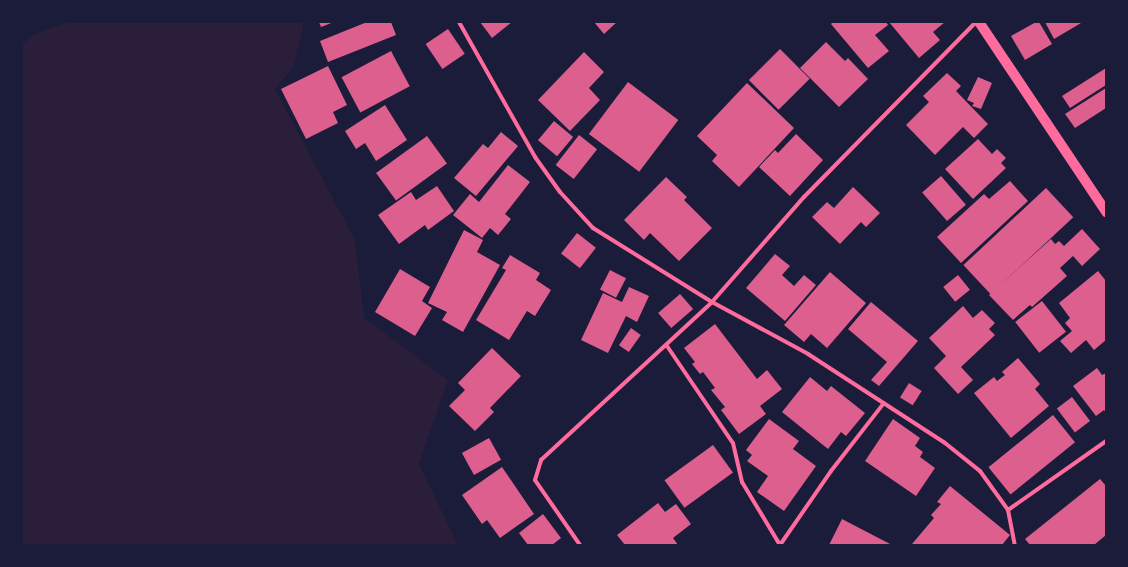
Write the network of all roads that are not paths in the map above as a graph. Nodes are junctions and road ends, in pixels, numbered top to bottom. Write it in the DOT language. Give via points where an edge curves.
graph roads {
  1 [pos="459,22"];
  2 [pos="976,22"];
  3 [pos="979,22"];
  4 [pos="1106,212"];
  5 [pos="712,302"];
  6 [pos="667,346"];
  7 [pos="884,403"];
  8 [pos="1106,441"];
  9 [pos="1008,510"];
  10 [pos="580,545"];
  11 [pos="780,545"];
  12 [pos="1015,545"];
  1 -- 5 [label="street" via="535,157 560,192 593,228"];
  2 -- 5 [label="street" via="804,197"];
  3 -- 4 [label="main road"];
  5 -- 6 [label="street"];
  5 -- 7 [label="street" via="808,354"];
  6 -- 10 [label="street" via="541,460 535,480"];
  6 -- 11 [label="street" via="733,443 742,482"];
  7 -- 9 [label="street" via="945,443 980,471"];
  7 -- 11 [label="street" via="831,471"];
  8 -- 9 [label="street"];
  9 -- 12 [label="street"];
}
